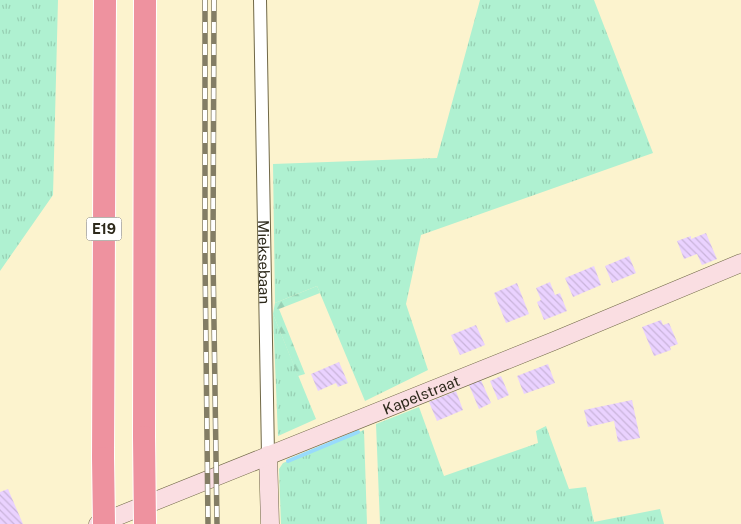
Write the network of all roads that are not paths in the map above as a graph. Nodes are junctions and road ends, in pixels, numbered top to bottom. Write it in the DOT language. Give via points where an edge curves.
graph roads {
  1 [pos="105,0"];
  2 [pos="145,0"];
  3 [pos="260,0"];
  4 [pos="741,263"];
  5 [pos="268,455"];
  6 [pos="98,524"];
  7 [pos="104,524"];
  8 [pos="145,524"];
  9 [pos="270,524"];
  1 -- 7 [label="highway, E19, bridge"];
  2 -- 8 [label="highway, bridge"];
  3 -- 5 [label="street, Mieksebaan"];
  4 -- 5 [label="street, Kapelstraat"];
  5 -- 6 [label="street, Kapelstraat"];
  5 -- 9 [label="street, Mieksebaan"];
}
